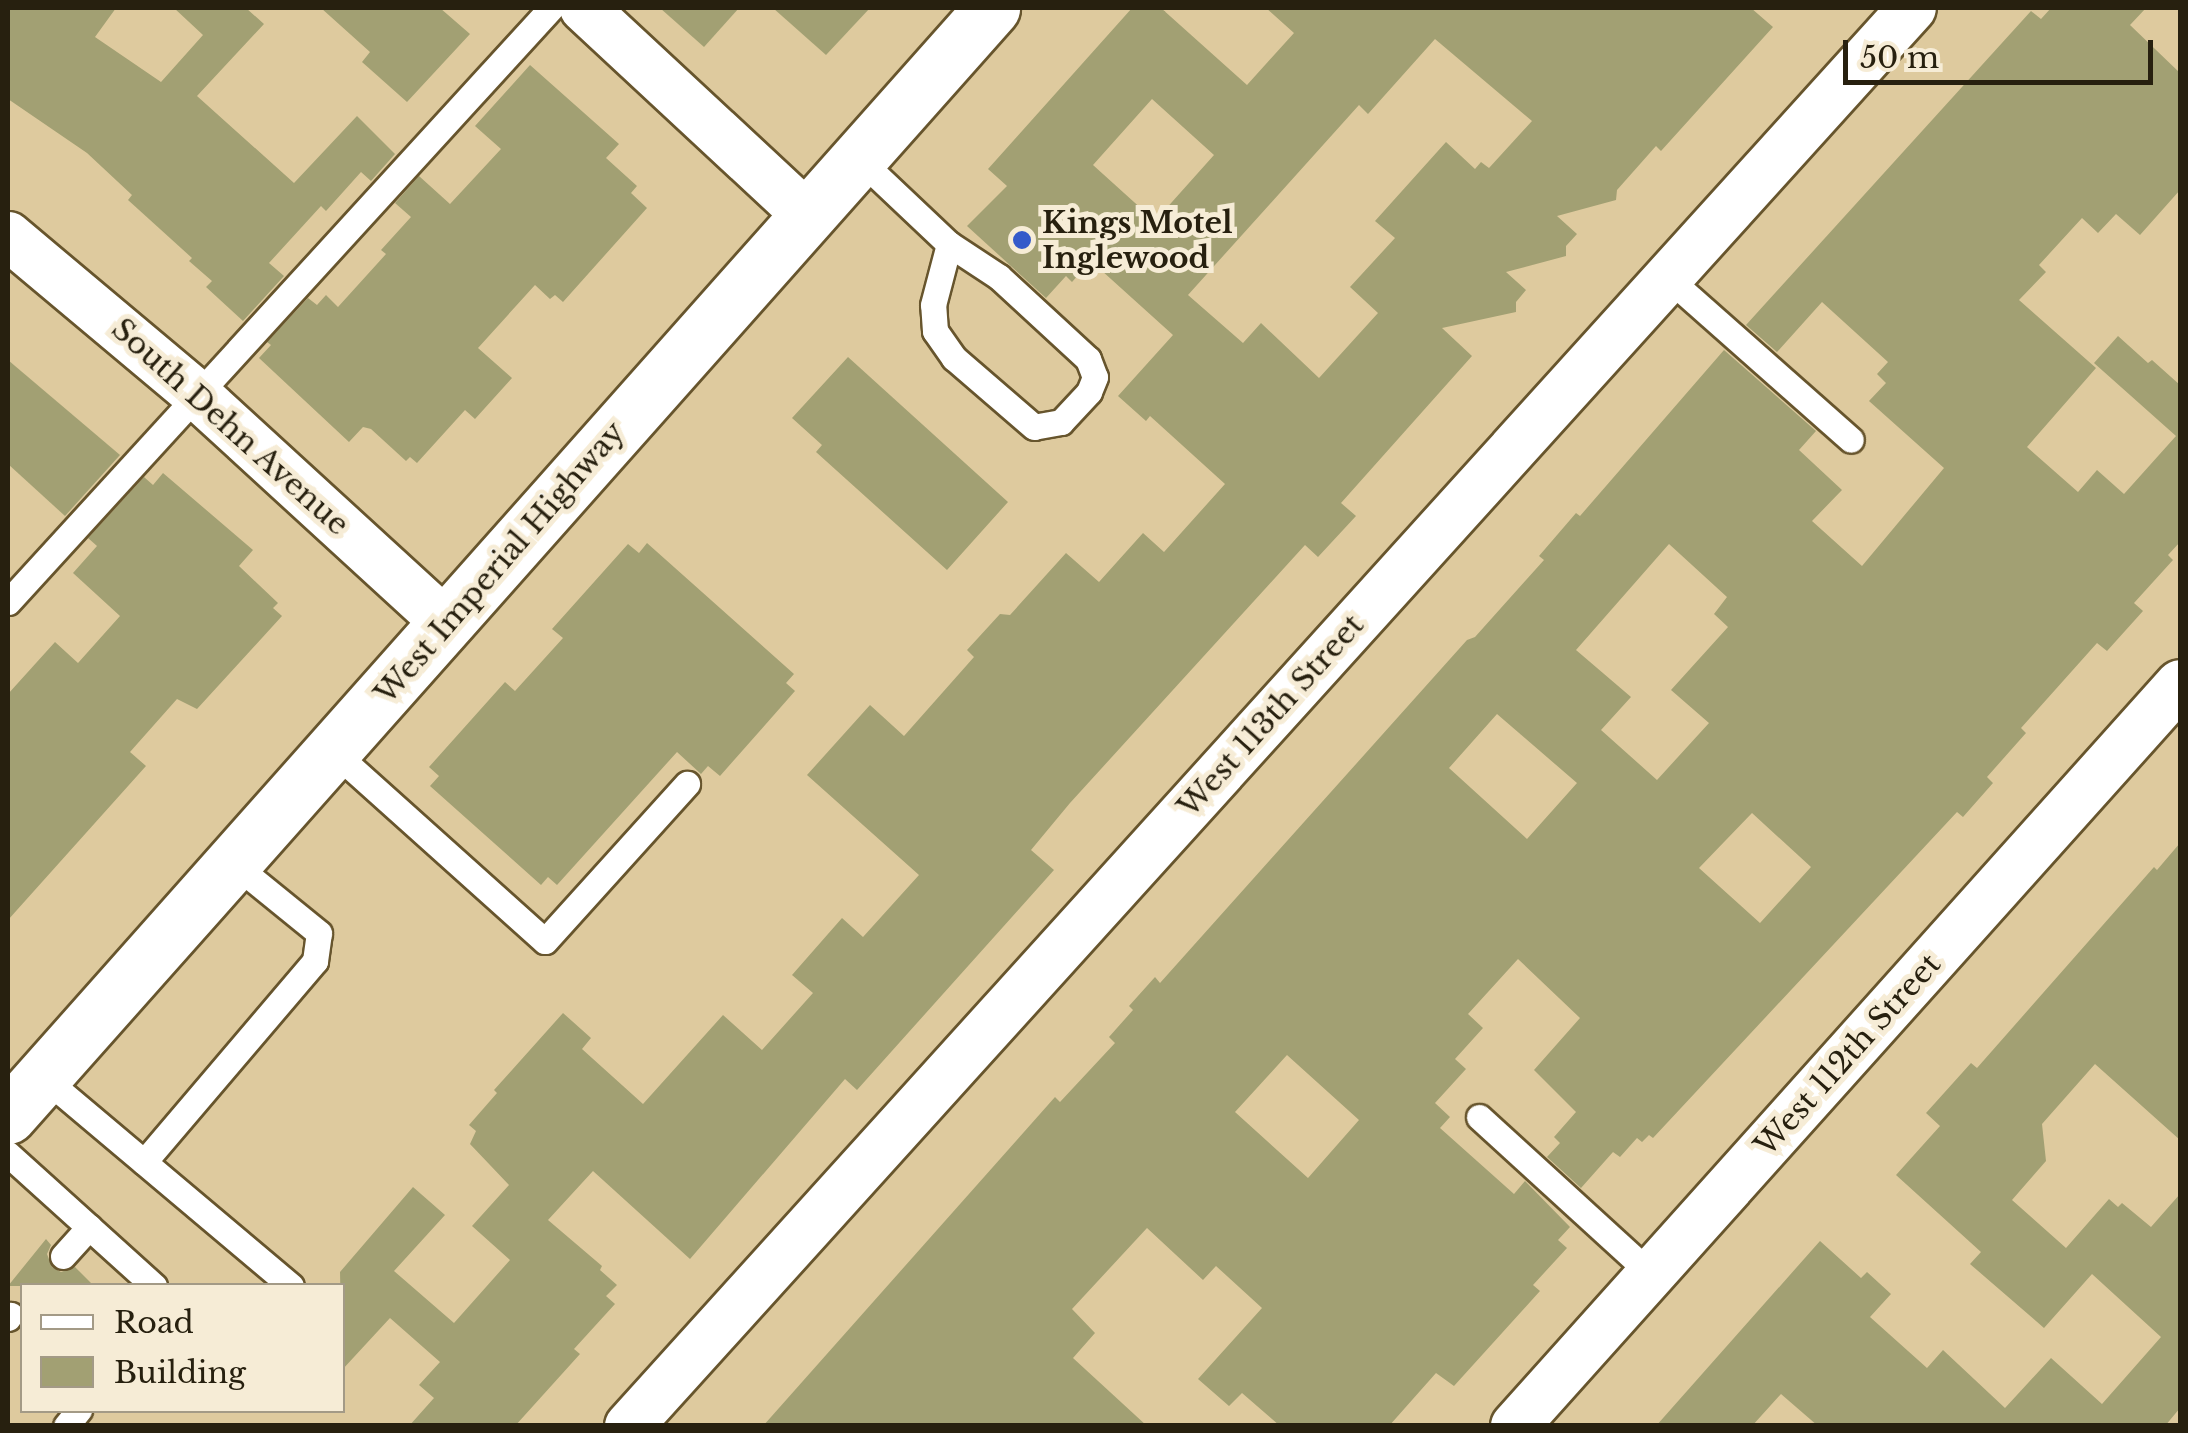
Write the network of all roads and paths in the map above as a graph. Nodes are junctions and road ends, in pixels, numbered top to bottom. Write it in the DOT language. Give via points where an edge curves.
graph roads {
  1 [pos="551,8"];
  2 [pos="584,8"];
  3 [pos="992,8"];
  4 [pos="1912,8"];
  5 [pos="858,157"];
  6 [pos="806,214"];
  7 [pos="8,236"];
  8 [pos="948,244"];
  9 [pos="1668,278"];
  10 [pos="195,393"];
  11 [pos="1851,440"];
  12 [pos="8,602"];
  13 [pos="448,624"];
  14 [pos="2180,684"];
  15 [pos="334,752"];
  16 [pos="687,784"];
  17 [pos="234,864"];
  18 [pos="25,1097"];
  19 [pos="1479,1117"];
  20 [pos="8,1154"];
  21 [pos="144,1162"];
  22 [pos="89,1227"];
  23 [pos="63,1256"];
  24 [pos="1651,1274"];
  25 [pos="151,1283"];
  26 [pos="287,1283"];
  27 [pos="629,1426"];
  28 [pos="1515,1426"];
  1 -- 10 [label="lane"];
  2 -- 6 [label="street"];
  3 -- 5 [label="main road, West Imperial Highway"];
  4 -- 9 [label="street, West 113th Street"];
  5 -- 6 [label="main road, West Imperial Highway"];
  5 -- 8 [label="lane"];
  6 -- 13 [label="main road, West Imperial Highway"];
  7 -- 10 [label="street, South Dehn Avenue"];
  8 -- 8 [label="lane" via="935,332 954,358 1034,427 1061,422 1089,392 1094,377 1088,359 999,277"];
  9 -- 11 [label="lane"];
  9 -- 27 [label="street, West 113th Street"];
  10 -- 12 [label="lane"];
  10 -- 13 [label="street, South Dehn Avenue"];
  13 -- 15 [label="main road, West Imperial Highway"];
  14 -- 24 [label="street, West 112th Street"];
  15 -- 16 [label="lane" via="546,940"];
  15 -- 17 [label="main road, West Imperial Highway"];
  17 -- 18 [label="main road, West Imperial Highway"];
  17 -- 21 [label="lane" via="319,933 315,961"];
  18 -- 21 [label="lane"];
  19 -- 24 [label="lane"];
  20 -- 22 [label="lane"];
  21 -- 26 [label="lane"];
  22 -- 23 [label="lane"];
  22 -- 25 [label="lane"];
  24 -- 28 [label="street, West 112th Street"];
}
